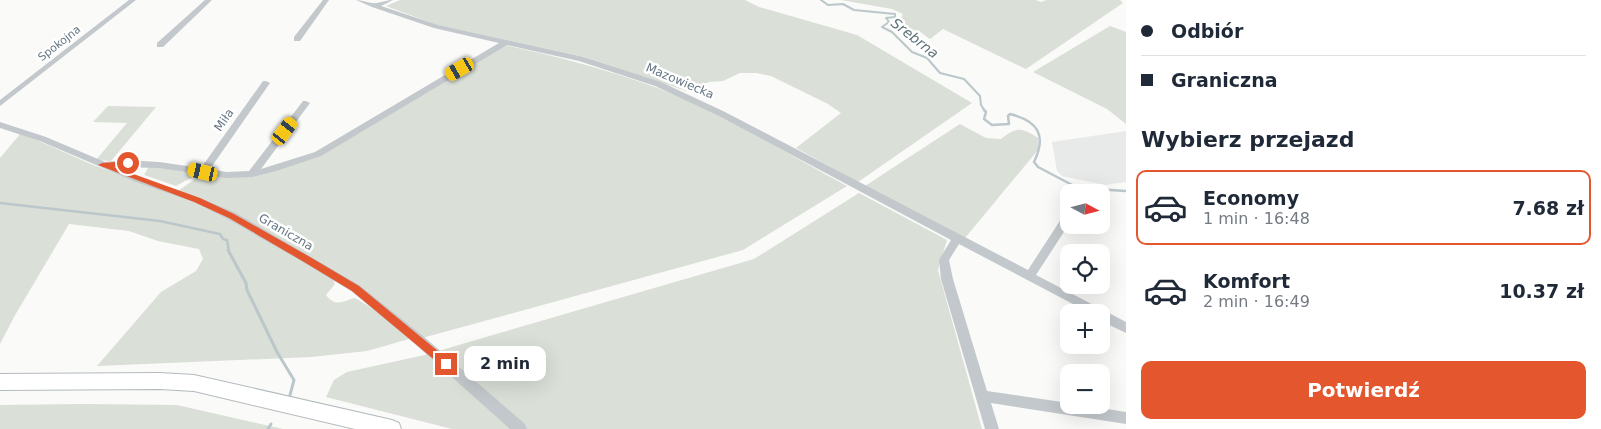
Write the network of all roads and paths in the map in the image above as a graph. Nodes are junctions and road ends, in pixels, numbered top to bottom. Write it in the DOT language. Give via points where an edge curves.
graph roads {
  1 [pos="133,0"];
  2 [pos="209,0"];
  3 [pos="326,0"];
  4 [pos="358,0"];
  5 [pos="390,0"];
  6 [pos="374,6"];
  7 [pos="297,39"];
  8 [pos="506,42"];
  9 [pos="160,46"];
  10 [pos="266,83"];
  11 [pos="306,103"];
  12 [pos="0,104"];
  13 [pos="0,124"];
  14 [pos="102,165"];
  15 [pos="203,172"];
  16 [pos="252,174"];
  17 [pos="1060,230"];
  18 [pos="963,242"];
  19 [pos="1029,277"];
  20 [pos="1081,304"];
  21 [pos="1110,320"];
  22 [pos="1126,328"];
  23 [pos="0,382"];
  24 [pos="983,396"];
  25 [pos="1126,418"];
  26 [pos="392,429"];
  27 [pos="520,429"];
  28 [pos="992,429"];
  1 -- 12 [label="street, Spokojna"];
  2 -- 9 [label="street"];
  3 -- 7 [label="street"];
  4 -- 6 [label="street, Mazowiecka"];
  5 -- 6 [label="street"];
  6 -- 8 [label="street, Mazowiecka" via="436,27"];
  8 -- 16 [label="street" via="318,154"];
  8 -- 18 [label="street, Mazowiecka" via="599,64 650,81 722,114"];
  10 -- 15 [label="street, Miła"];
  11 -- 16 [label="street"];
  13 -- 14 [label="street, Graniczna"];
  14 -- 15 [label="street" via="159,165"];
  14 -- 27 [label="street, Graniczna" via="232,216 356,288"];
  15 -- 16 [label="street"];
  17 -- 19 [label="street"];
  18 -- 19 [label="street, Mazowiecka"];
  18 -- 24 [label="street" via="944,260"];
  19 -- 20 [label="street, Mazowiecka"];
  21 -- 22 [label="street"];
  23 -- 26 [label="main road" via="194,383"];
  24 -- 25 [label="street"];
  24 -- 28 [label="street"];
}
